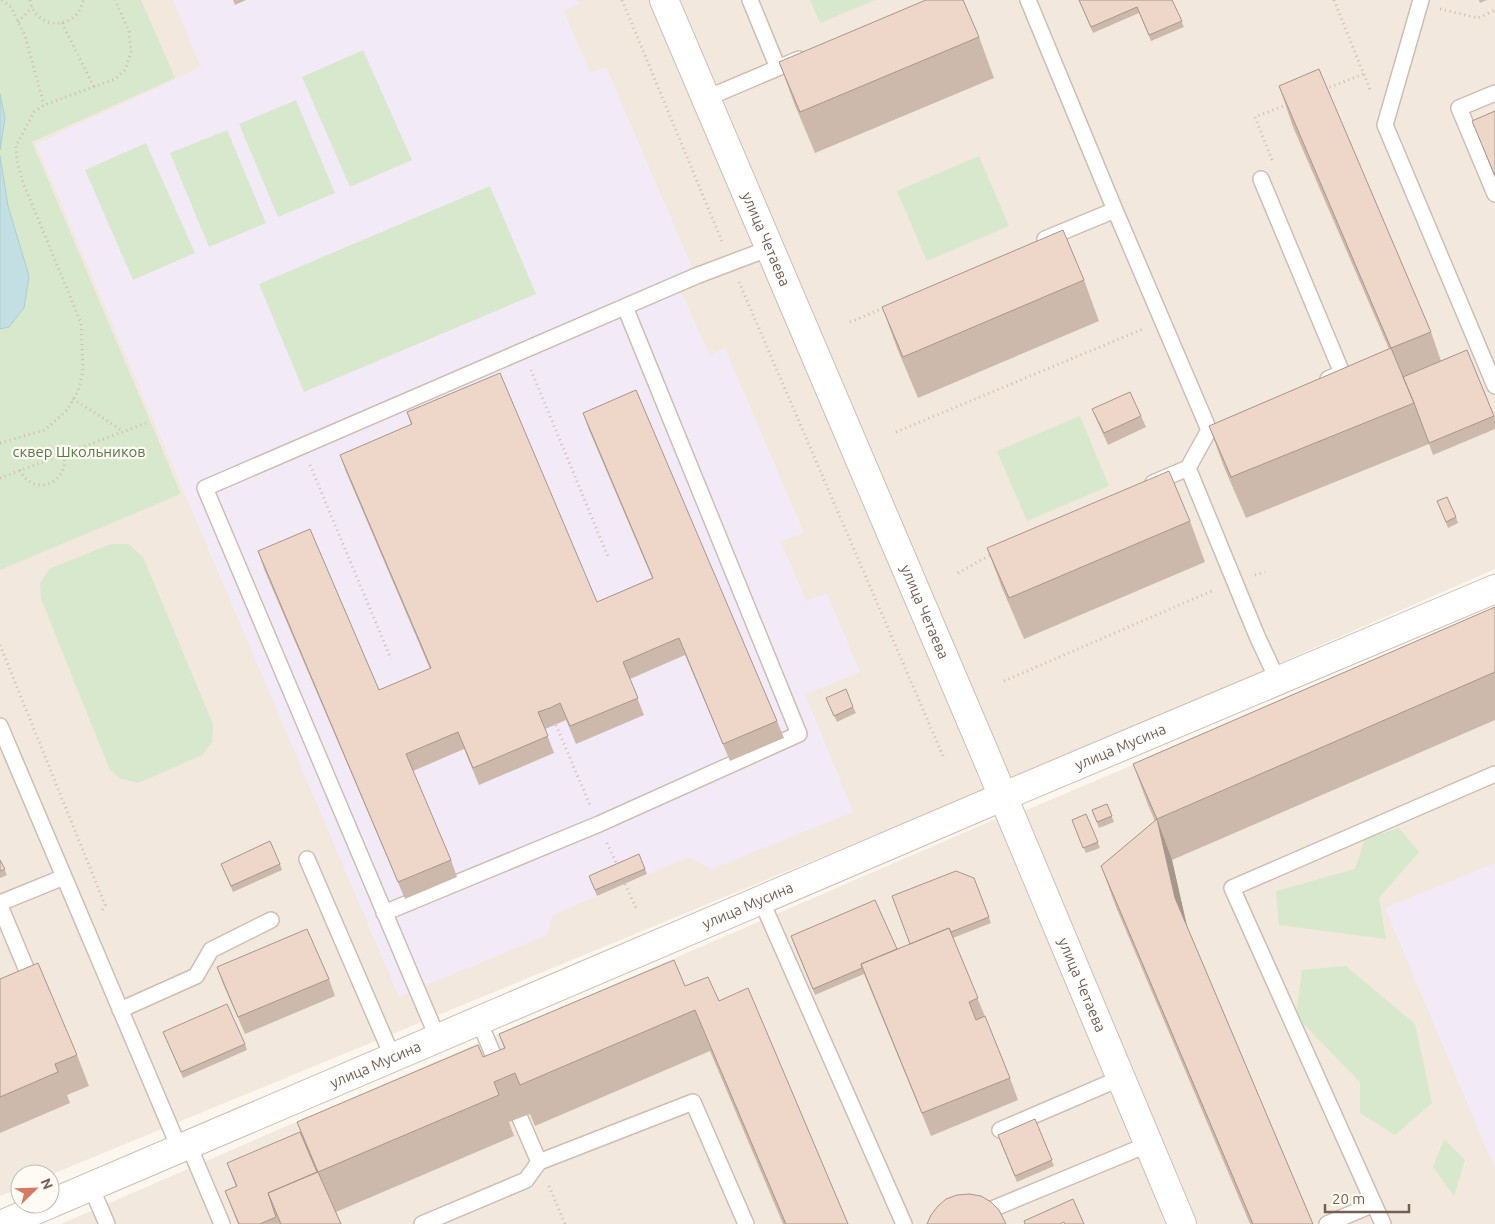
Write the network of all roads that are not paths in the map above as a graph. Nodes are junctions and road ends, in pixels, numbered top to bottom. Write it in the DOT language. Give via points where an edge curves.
graph roads {
  1 [pos="664,0"];
  2 [pos="750,0"];
  3 [pos="1028,0"];
  4 [pos="1420,2"];
  5 [pos="814,53"];
  6 [pos="778,68"];
  7 [pos="1495,92"];
  8 [pos="707,98"];
  9 [pos="1261,179"];
  10 [pos="1495,194"];
  11 [pos="1115,210"];
  12 [pos="1032,245"];
  13 [pos="770,248"];
  14 [pos="625,307"];
  15 [pos="1316,385"];
  16 [pos="1495,386"];
  17 [pos="1188,468"];
  18 [pos="1144,487"];
  19 [pos="1495,589"];
  20 [pos="1278,680"];
  21 [pos="0,726"];
  22 [pos="1495,774"];
  23 [pos="1002,797"];
  24 [pos="307,859"];
  25 [pos="64,877"];
  26 [pos="761,900"];
  27 [pos="0,905"];
  28 [pos="384,913"];
  29 [pos="271,920"];
  30 [pos="28,973"];
  31 [pos="120,1010"];
  32 [pos="479,1021"];
  33 [pos="438,1039"];
  34 [pos="393,1058"];
  35 [pos="1121,1078"];
  36 [pos="506,1084"];
  37 [pos="520,1118"];
  38 [pos="1000,1130"];
  39 [pos="1149,1144"];
  40 [pos="184,1148"];
  41 [pos="539,1162"];
  42 [pos="92,1187"];
  43 [pos="1374,1204"];
  44 [pos="2,1224"];
  45 [pos="107,1224"];
  46 [pos="222,1224"];
  47 [pos="422,1224"];
  48 [pos="746,1224"];
  49 [pos="904,1224"];
  50 [pos="956,1224"];
  51 [pos="1182,1224"];
  52 [pos="1327,1224"];
  53 [pos="1383,1224"];
  1 -- 8 [label="street, улица Четаева"];
  2 -- 6 [label="lane"];
  3 -- 11 [label="lane"];
  4 -- 16 [label="lane" via="1385,125"];
  5 -- 6 [label="lane"];
  6 -- 8 [label="lane"];
  7 -- 10 [label="lane" via="1459,108"];
  8 -- 13 [label="street, улица Четаева"];
  9 -- 15 [label="lane" via="1342,373"];
  11 -- 12 [label="lane"];
  11 -- 17 [label="lane" via="1162,321 1214,428"];
  13 -- 14 [label="lane"];
  13 -- 23 [label="street, улица Четаева"];
  14 -- 28 [label="lane" via="799,734 599,824"];
  14 -- 28 [label="lane" via="205,488"];
  17 -- 18 [label="lane"];
  17 -- 20 [label="lane"];
  19 -- 20 [label="street, улица Мусина"];
  20 -- 23 [label="street, улица Мусина"];
  21 -- 25 [label="lane"];
  22 -- 43 [label="lane" via="1232,888"];
  23 -- 26 [label="street, улица Мусина"];
  23 -- 35 [label="street, улица Четаева"];
  24 -- 34 [label="lane"];
  25 -- 27 [label="lane"];
  25 -- 31 [label="lane"];
  26 -- 32 [label="street, улица Мусина"];
  26 -- 49 [label="lane"];
  27 -- 30 [label="lane"];
  28 -- 33 [label="lane"];
  29 -- 31 [label="lane" via="211,950 196,976"];
  31 -- 40 [label="lane"];
  32 -- 33 [label="street, улица Мусина"];
  32 -- 36 [label="lane"];
  33 -- 34 [label="street, улица Мусина"];
  34 -- 40 [label="street, улица Мусина"];
  35 -- 38 [label="lane"];
  35 -- 39 [label="street, улица Четаева"];
  37 -- 41 [label="lane"];
  39 -- 50 [label="lane"];
  39 -- 51 [label="street, улица Четаева"];
  40 -- 42 [label="street, улица Мусина"];
  40 -- 46 [label="lane"];
  41 -- 47 [label="lane" via="526,1180"];
  41 -- 48 [label="lane" via="694,1102"];
  42 -- 44 [label="street, улица Мусина"];
  42 -- 45 [label="lane"];
  43 -- 52 [label="lane"];
  43 -- 53 [label="lane"];
}
